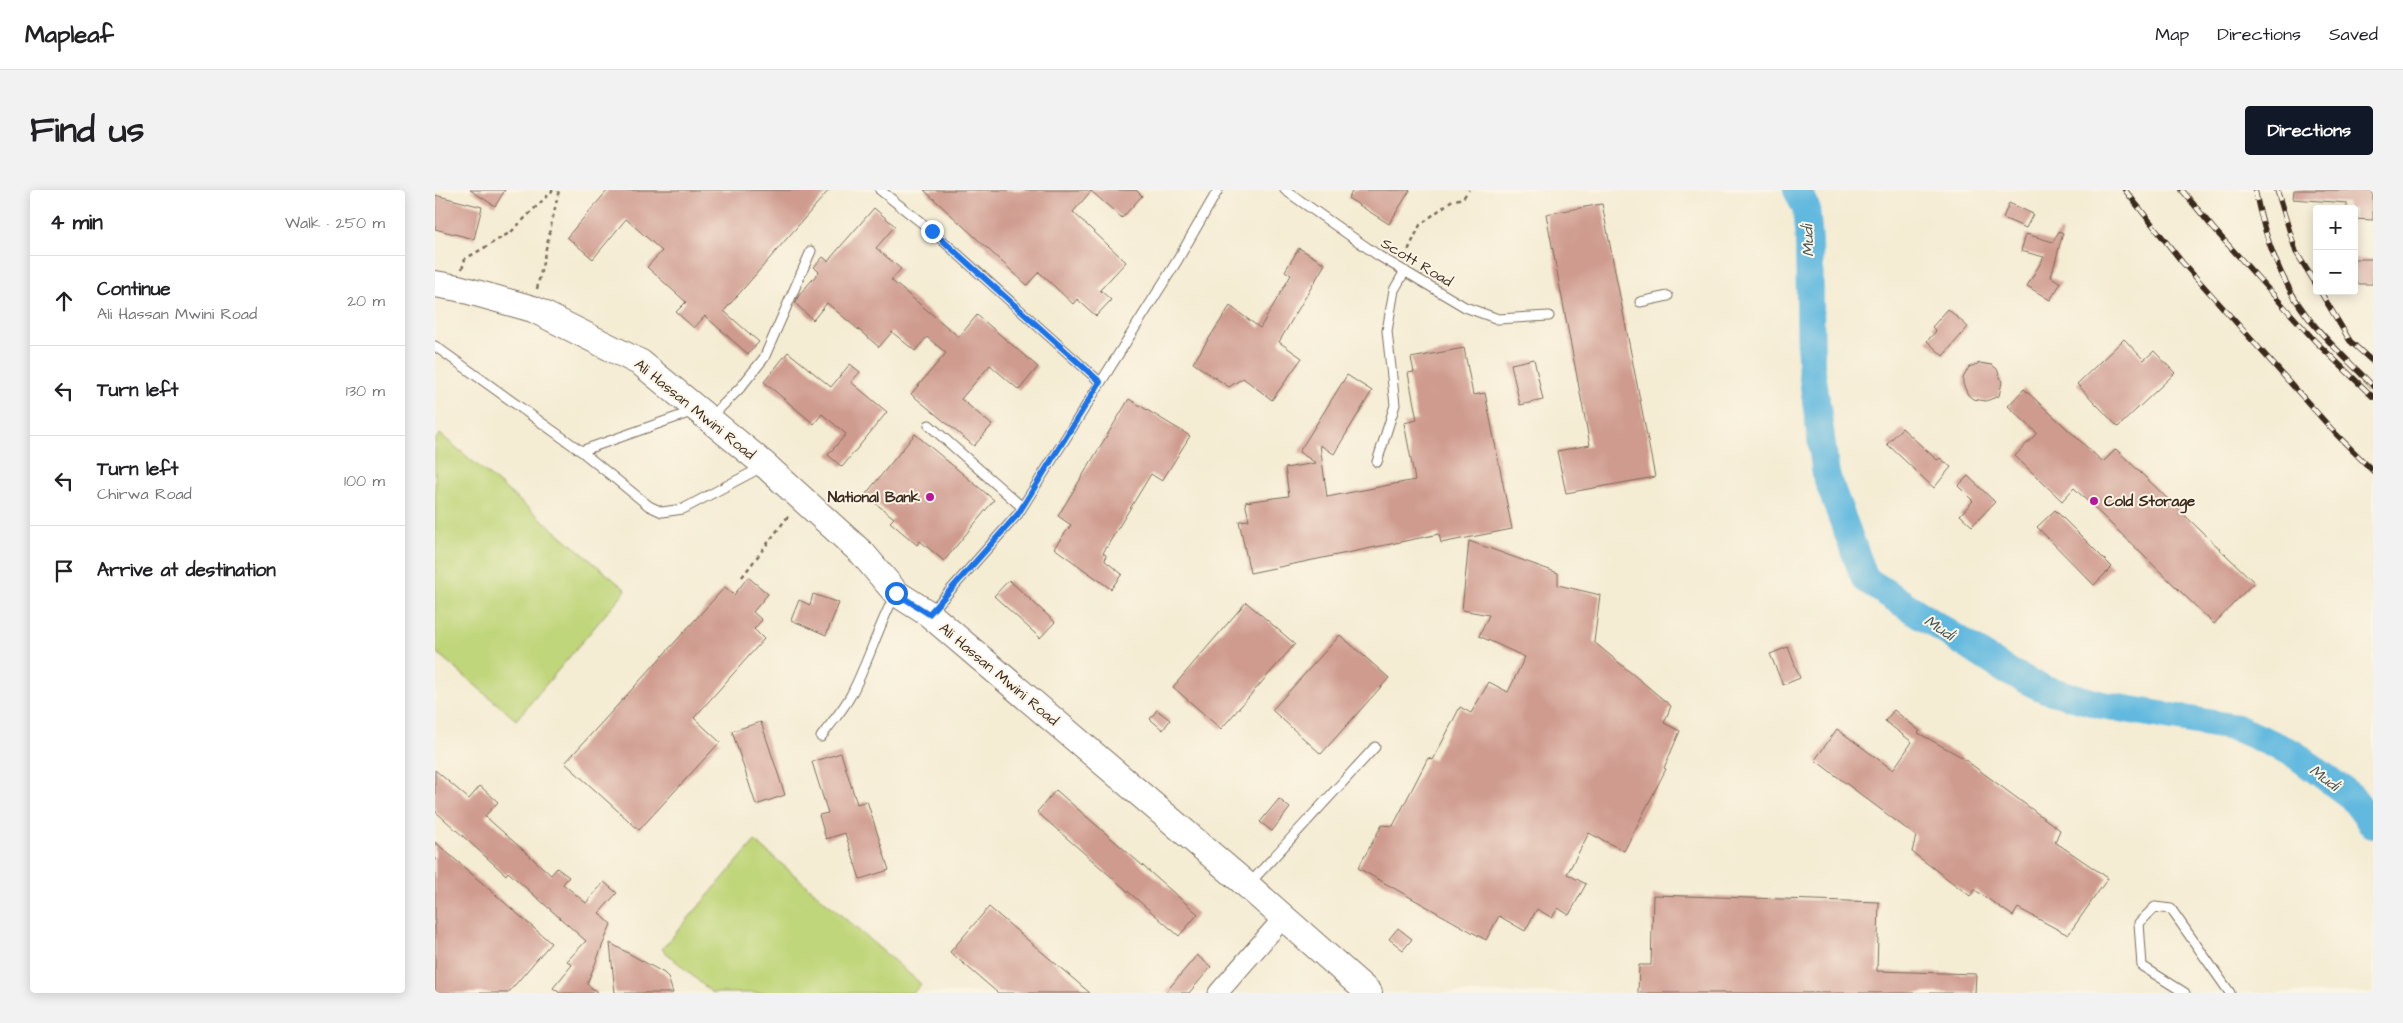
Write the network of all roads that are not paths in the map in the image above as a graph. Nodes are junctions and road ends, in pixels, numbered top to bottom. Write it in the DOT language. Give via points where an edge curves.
graph roads {
  1 [pos="880,190"];
  2 [pos="1218,190"];
  3 [pos="1285,190"];
  4 [pos="811,251"];
  5 [pos="1402,269"];
  6 [pos="446,286"];
  7 [pos="1668,296"];
  8 [pos="1640,302"];
  9 [pos="1549,316"];
  10 [pos="435,346"];
  11 [pos="1100,382"];
  12 [pos="702,415"];
  13 [pos="929,425"];
  14 [pos="581,451"];
  15 [pos="1377,462"];
  16 [pos="765,466"];
  17 [pos="1022,508"];
  18 [pos="896,593"];
  19 [pos="929,614"];
  20 [pos="821,737"];
  21 [pos="1375,748"];
  22 [pos="1248,886"];
  23 [pos="1284,917"];
  24 [pos="1218,993"];
  25 [pos="1369,993"];
  26 [pos="2185,993"];
  27 [pos="2230,993"];
  1 -- 11 [label="lane" via="932,231"];
  2 -- 11 [label="lane"];
  3 -- 5 [label="lane, Scott Road"];
  4 -- 12 [label="lane" via="764,358 740,388"];
  5 -- 9 [label="lane, Scott Road" via="1465,307 1498,319"];
  5 -- 15 [label="lane" via="1394,290 1387,331 1395,405"];
  6 -- 12 [label="main road, Ali Hassan Mwini Road" via="533,309 641,363"];
  7 -- 8 [label="lane"];
  10 -- 14 [label="lane"];
  11 -- 17 [label="lane"];
  12 -- 14 [label="lane"];
  12 -- 16 [label="main road, Ali Hassan Mwini Road"];
  13 -- 17 [label="lane"];
  14 -- 16 [label="lane" via="649,506 662,512 683,509"];
  16 -- 18 [label="main road, Ali Hassan Mwini Road" via="863,554"];
  17 -- 19 [label="lane"];
  18 -- 19 [label="main road, Ali Hassan Mwini Road"];
  18 -- 20 [label="lane" via="850,696"];
  19 -- 22 [label="main road, Ali Hassan Mwini Road"];
  21 -- 22 [label="lane"];
  22 -- 23 [label="main road, Ali Hassan Mwini Road"];
  23 -- 24 [label="street"];
  23 -- 25 [label="main road, Ali Hassan Mwini Road"];
  26 -- 27 [label="lane" via="2142,966 2139,923 2155,907 2171,909"];
}
